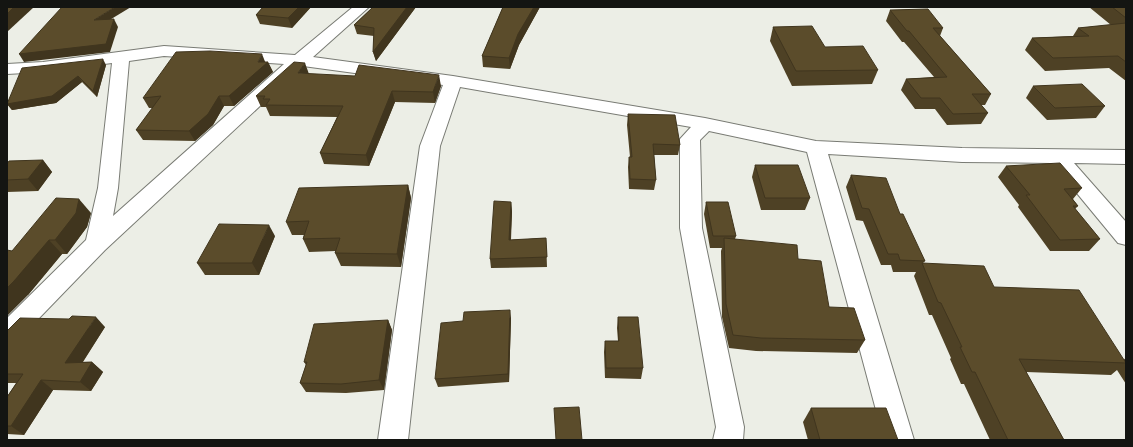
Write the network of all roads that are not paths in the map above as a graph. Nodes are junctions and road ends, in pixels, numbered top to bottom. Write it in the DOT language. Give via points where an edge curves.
graph roads {
  1 [pos="362,7"];
  2 [pos="121,56"];
  3 [pos="299,60"];
  4 [pos="7,69"];
  5 [pos="453,81"];
  6 [pos="705,124"];
  7 [pos="816,147"];
  8 [pos="1058,157"];
  9 [pos="1126,157"];
  10 [pos="1126,237"];
  11 [pos="97,244"];
  12 [pos="7,334"];
  13 [pos="393,440"];
  14 [pos="728,440"];
  15 [pos="900,440"];
  1 -- 3 [label="street"];
  2 -- 3 [label="street" via="164,51"];
  2 -- 4 [label="street" via="43,67"];
  2 -- 11 [label="street" via="108,188"];
  3 -- 5 [label="street"];
  3 -- 11 [label="street"];
  5 -- 6 [label="street"];
  5 -- 13 [label="street" via="430,146"];
  6 -- 7 [label="street"];
  6 -- 14 [label="street" via="690,139 691,228 730,427"];
  7 -- 8 [label="street"];
  7 -- 15 [label="street"];
  8 -- 9 [label="street"];
  8 -- 10 [label="street"];
  11 -- 12 [label="street"];
}
